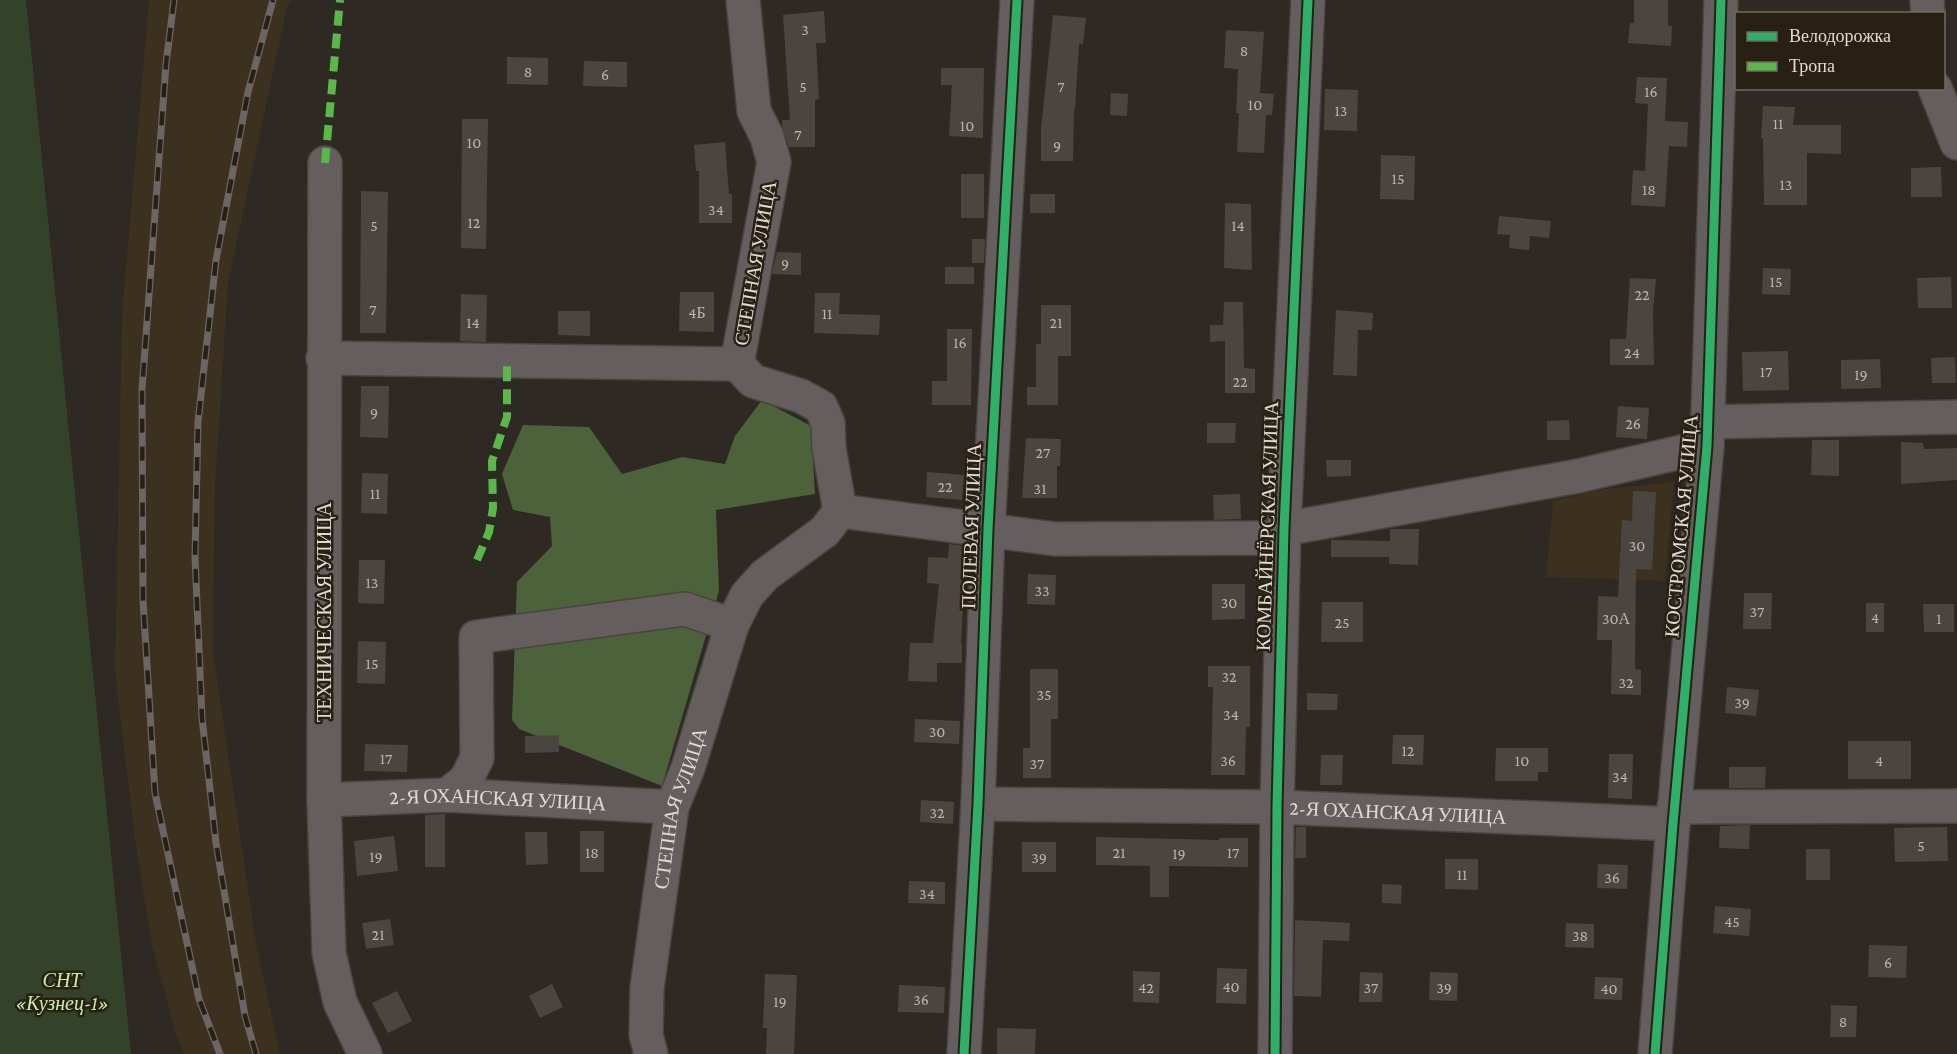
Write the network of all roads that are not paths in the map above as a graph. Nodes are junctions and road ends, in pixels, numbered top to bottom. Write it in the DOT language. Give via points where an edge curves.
graph roads {
  1 [pos="743,0"];
  2 [pos="1017,0"];
  3 [pos="1308,0"];
  4 [pos="1721,0"];
  5 [pos="1936,90"];
  6 [pos="1957,143"];
  7 [pos="325,163"];
  8 [pos="323,358"];
  9 [pos="737,364"];
  10 [pos="1957,417"];
  11 [pos="1708,434"];
  12 [pos="840,511"];
  13 [pos="988,530"];
  14 [pos="1284,534"];
  15 [pos="732,625"];
  16 [pos="447,795"];
  17 [pos="324,800"];
  18 [pos="978,804"];
  19 [pos="1957,806"];
  20 [pos="672,807"];
  21 [pos="1277,807"];
  22 [pos="1673,816"];
  23 [pos="365,1054"];
  24 [pos="651,1054"];
  25 [pos="964,1054"];
  26 [pos="1275,1054"];
  27 [pos="1655,1054"];
  1 -- 9 [label="street, СТЕПНАЯ УЛИЦА" via="754,111 768,137 774,162"];
  2 -- 13 [label="street, ПОЛЕВАЯ УЛИЦА"];
  3 -- 14 [label="street, КОМБАЙНЁРСКАЯ УЛИЦА"];
  4 -- 11 [label="street, КОСТРОМСКАЯ УЛИЦА"];
  5 -- 6 [label="street"];
  7 -- 8 [label="street, ТЕХНИЧЕСКАЯ УЛИЦА"];
  8 -- 9 [label="street"];
  8 -- 17 [label="street, ТЕХНИЧЕСКАЯ УЛИЦА"];
  9 -- 12 [label="street, СТЕПНАЯ УЛИЦА" via="753,381 801,396 821,407 828,423"];
  10 -- 11 [label="street, КОСТРОМСКАЯ УЛИЦА"];
  11 -- 14 [label="street" via="1578,476"];
  11 -- 22 [label="street, КОСТРОМСКАЯ УЛИЦА"];
  12 -- 13 [label="street"];
  12 -- 15 [label="street, СТЕПНАЯ УЛИЦА" via="825,531 765,575 747,595"];
  13 -- 14 [label="street" via="1055,539"];
  13 -- 18 [label="street, ПОЛЕВАЯ УЛИЦА"];
  14 -- 21 [label="street, КОМБАЙНЁРСКАЯ УЛИЦА"];
  15 -- 16 [label="street" via="685,609 476,637 477,758 466,780"];
  15 -- 20 [label="street, СТЕПНАЯ УЛИЦА"];
  16 -- 17 [label="street, 2-Я ОХАНСКАЯ УЛИЦА"];
  16 -- 20 [label="street, 2-Я ОХАНСКАЯ УЛИЦА"];
  17 -- 23 [label="street, ТЕХНИЧЕСКАЯ УЛИЦА" via="329,953 340,1002"];
  18 -- 21 [label="street, 2-Я ОХАНСКАЯ УЛИЦА"];
  18 -- 25 [label="street, ПОЛЕВАЯ УЛИЦА"];
  19 -- 22 [label="street, 2-Я ОХАНСКАЯ УЛИЦА"];
  20 -- 24 [label="street, СТЕПНАЯ УЛИЦА" via="647,988 646,1035"];
  21 -- 22 [label="street, 2-Я ОХАНСКАЯ УЛИЦА"];
  21 -- 26 [label="street, КОМБАЙНЁРСКАЯ УЛИЦА"];
  22 -- 27 [label="street, КОСТРОМСКАЯ УЛИЦА"];
}
